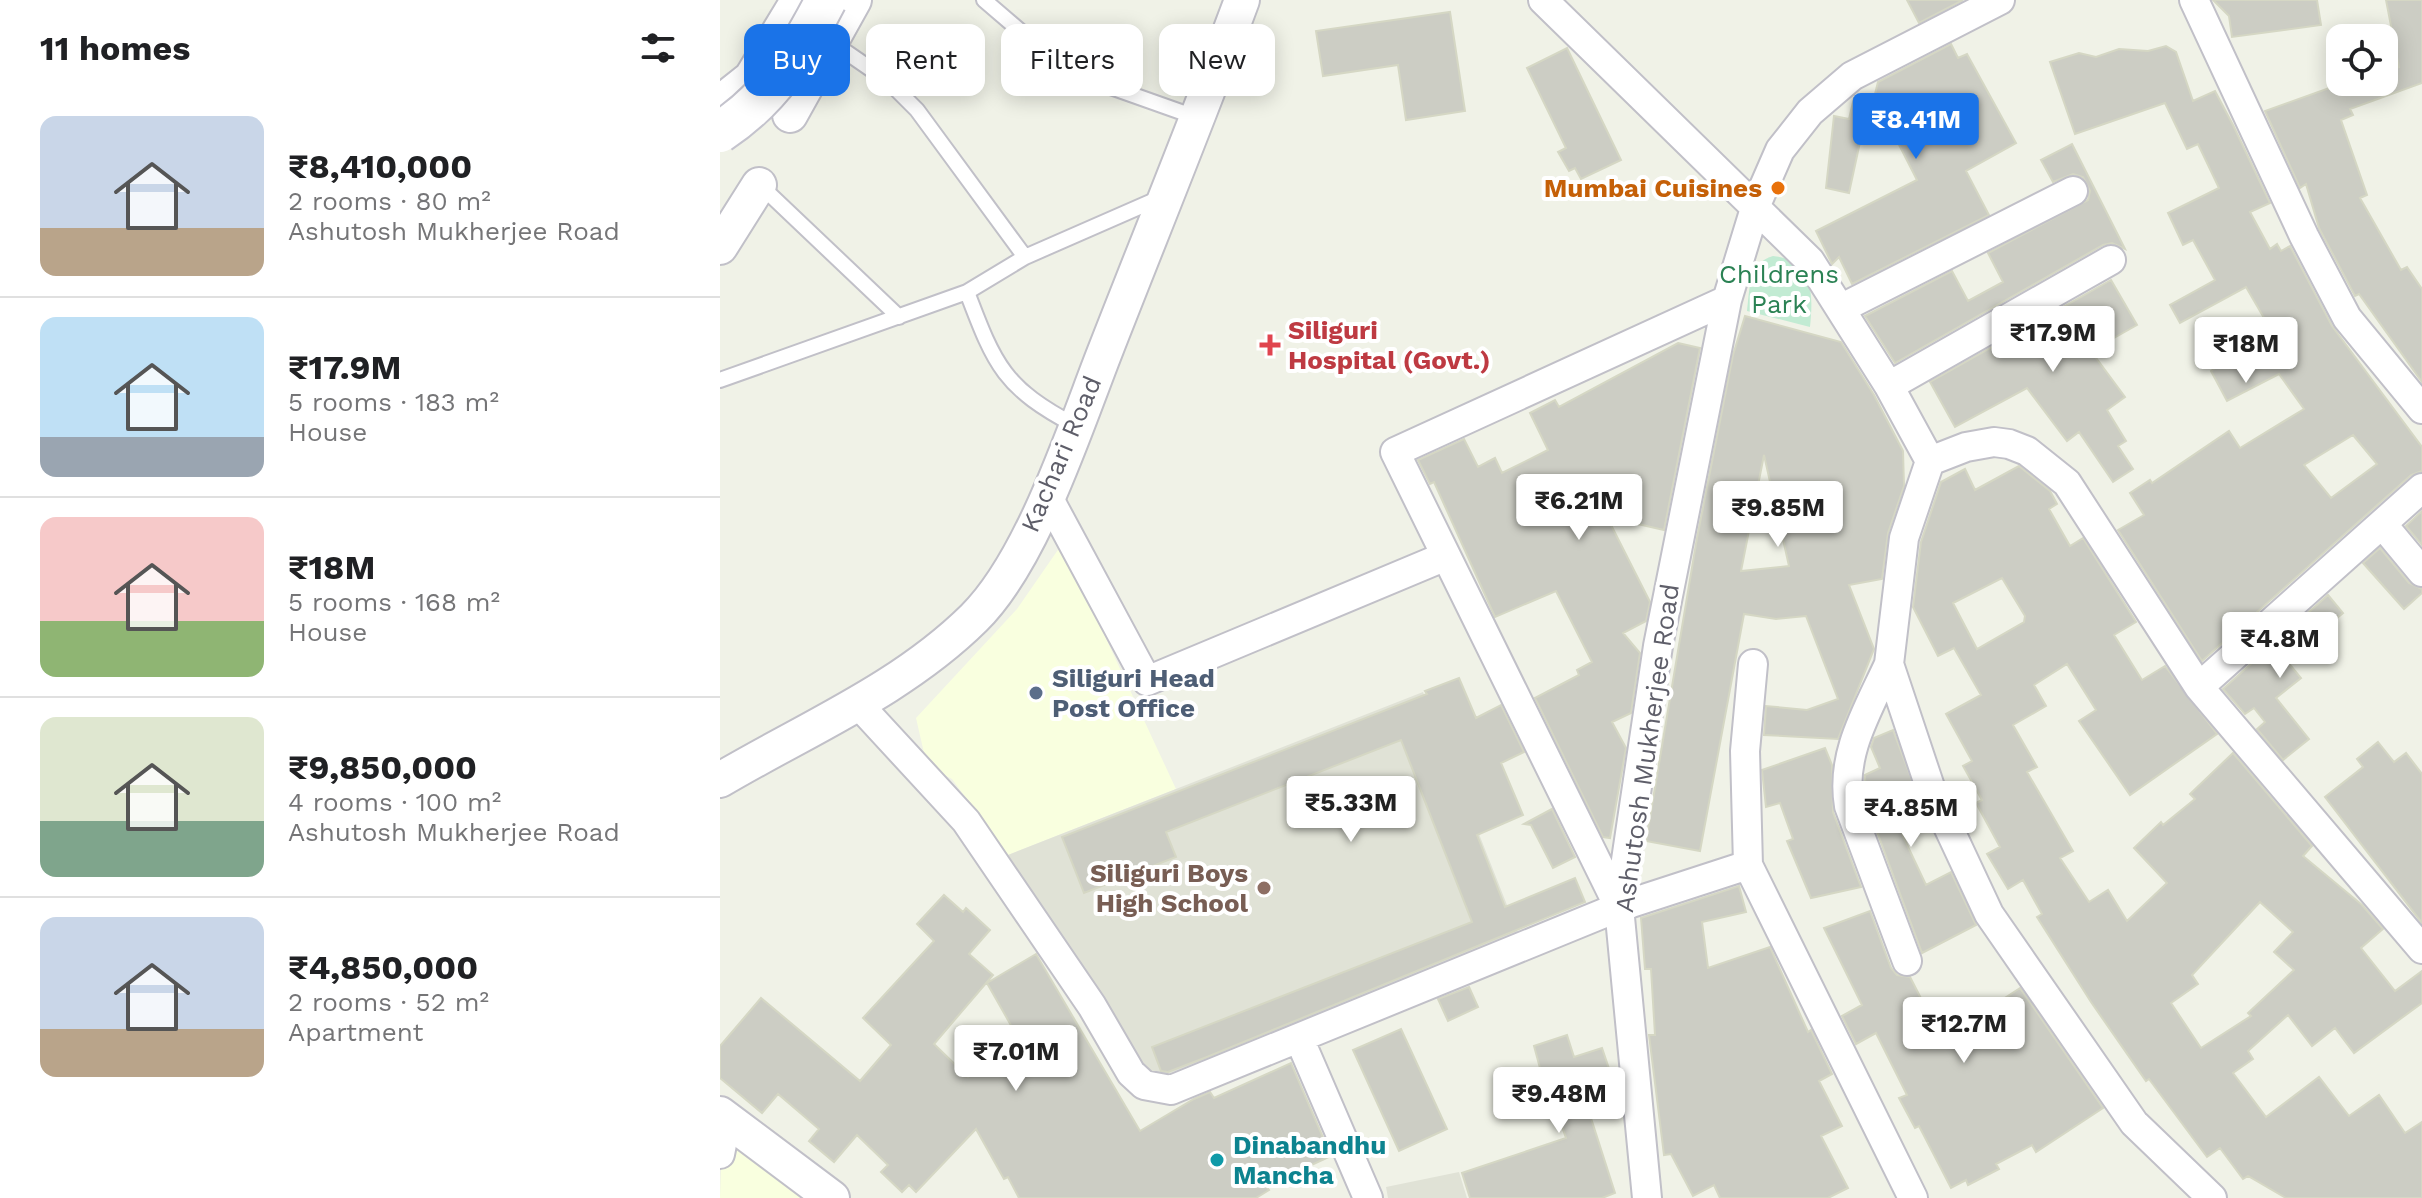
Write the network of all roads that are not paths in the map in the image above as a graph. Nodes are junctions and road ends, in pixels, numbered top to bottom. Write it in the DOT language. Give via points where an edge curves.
graph roads {
  1 [pos="826,0"];
  2 [pos="854,0"];
  3 [pos="984,0"];
  4 [pos="1242,0"];
  5 [pos="1543,0"];
  6 [pos="2000,0"];
  7 [pos="2194,0"];
  8 [pos="783,6"];
  9 [pos="1001,7"];
  10 [pos="774,24"];
  11 [pos="842,24"];
  12 [pos="850,55"];
  13 [pos="744,80"];
  14 [pos="770,96"];
  15 [pos="801,96"];
  16 [pos="720,99"];
  17 [pos="790,115"];
  18 [pos="1198,118"];
  19 [pos="720,132"];
  20 [pos="759,185"];
  21 [pos="2073,191"];
  22 [pos="1167,195"];
  23 [pos="1756,205"];
  24 [pos="720,247"];
  25 [pos="1025,257"];
  26 [pos="2111,260"];
  27 [pos="967,292"];
  28 [pos="1727,300"];
  29 [pos="1842,308"];
  30 [pos="899,317"];
  31 [pos="720,380"];
  32 [pos="1889,386"];
  33 [pos="2422,409"];
  34 [pos="1076,426"];
  35 [pos="1930,461"];
  36 [pos="2422,488"];
  37 [pos="1048,497"];
  38 [pos="2383,525"];
  39 [pos="1446,556"];
  40 [pos="2422,572"];
  41 [pos="1753,664"];
  42 [pos="1889,664"];
  43 [pos="2199,687"];
  44 [pos="859,705"];
  45 [pos="720,780"];
  46 [pos="1748,865"];
  47 [pos="1619,907"];
  48 [pos="2422,949"];
  49 [pos="1907,961"];
  50 [pos="1299,1038"];
  51 [pos="724,1116"];
  52 [pos="720,1154"];
  53 [pos="1650,1194"];
  54 [pos="832,1198"];
  55 [pos="1368,1198"];
  56 [pos="1913,1198"];
  57 [pos="2212,1198"];
  1 -- 19 [label="main road, bridge" via="782,78 745,116"];
  2 -- 11 [label="street"];
  3 -- 9 [label="lane"];
  4 -- 18 [label="street, Kachari Road"];
  5 -- 23 [label="street"];
  6 -- 23 [label="street, Ashutosh Mukherjee Road" via="1852,76 1810,112 1780,150"];
  7 -- 33 [label="street" via="2347,318"];
  8 -- 10 [label="street"];
  9 -- 18 [label="lane" via="1040,48 1088,79"];
  12 -- 25 [label="lane" via="917,110"];
  13 -- 16 [label="street"];
  14 -- 17 [label="street"];
  15 -- 17 [label="street"];
  18 -- 22 [label="street, Kachari Road"];
  20 -- 24 [label="street"];
  20 -- 30 [label="lane"];
  21 -- 29 [label="street"];
  22 -- 25 [label="lane"];
  22 -- 34 [label="street, Kachari Road"];
  23 -- 28 [label="street, Ashutosh Mukherjee Road"];
  23 -- 29 [label="street" via="1810,261"];
  25 -- 27 [label="lane"];
  26 -- 32 [label="street"];
  27 -- 30 [label="lane"];
  27 -- 34 [label="lane" via="1006,378 1037,406"];
  28 -- 39 [label="street" via="1395,452"];
  28 -- 47 [label="street, Ashutosh Mukherjee Road" via="1658,646"];
  29 -- 32 [label="street"];
  30 -- 31 [label="lane"];
  32 -- 35 [label="street"];
  34 -- 37 [label="street, Kachari Road"];
  35 -- 42 [label="street" via="1904,538"];
  35 -- 43 [label="street" via="1994,442 2027,451 2047,465 2085,507"];
  36 -- 38 [label="street"];
  37 -- 39 [label="street" via="1147,681"];
  37 -- 44 [label="street, Kachari Road" via="1001,585 974,618"];
  38 -- 40 [label="street"];
  38 -- 43 [label="street"];
  39 -- 47 [label="street"];
  41 -- 46 [label="street" via="1745,751"];
  42 -- 49 [label="street" via="1851,747 1845,782 1849,806"];
  42 -- 57 [label="street" via="1931,790 1989,914 2134,1123"];
  43 -- 48 [label="street"];
  44 -- 45 [label="street, Kachari Road"];
  44 -- 50 [label="street" via="966,821 1092,1006 1131,1073 1144,1085 1171,1090"];
  46 -- 47 [label="street"];
  46 -- 56 [label="street"];
  47 -- 50 [label="street"];
  47 -- 53 [label="street, Ashutosh Mukherjee Road"];
  50 -- 55 [label="street"];
  51 -- 52 [label="street"];
  51 -- 54 [label="street"];
}
